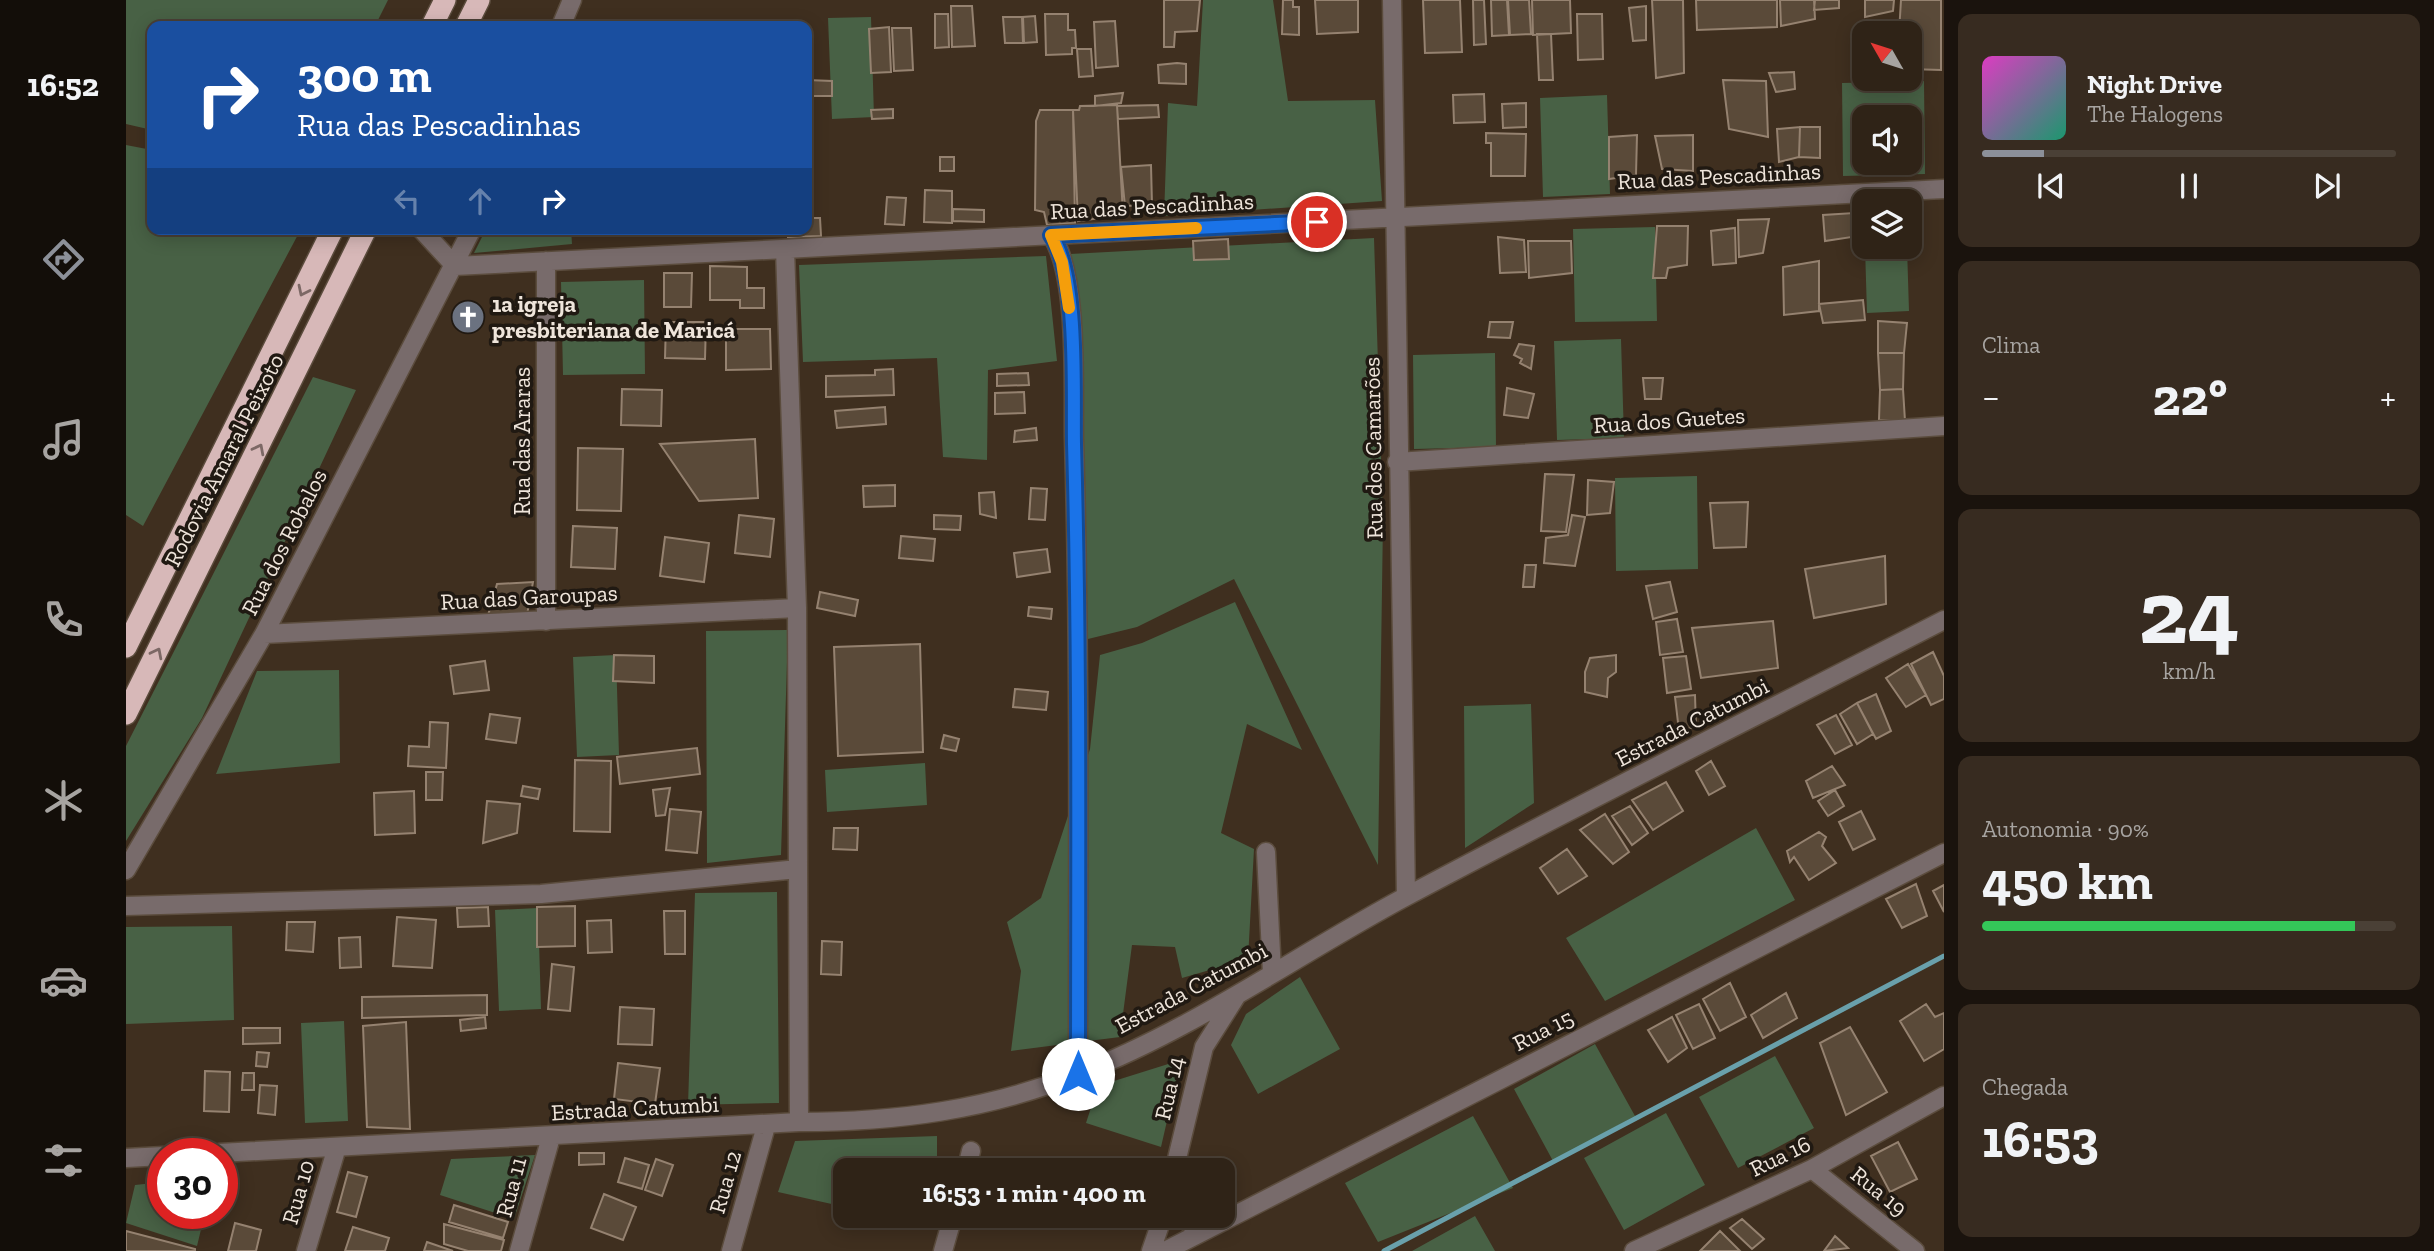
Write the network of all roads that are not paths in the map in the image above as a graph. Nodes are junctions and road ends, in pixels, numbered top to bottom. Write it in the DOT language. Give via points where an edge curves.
graph roads {
  1 [pos="445,0"];
  2 [pos="479,0"];
  3 [pos="572,0"];
  4 [pos="1392,0"];
  5 [pos="434,21"];
  6 [pos="468,21"];
  7 [pos="563,21"];
  8 [pos="1944,189"];
  9 [pos="1395,218"];
  10 [pos="330,235"];
  11 [pos="363,235"];
  12 [pos="427,235"];
  13 [pos="469,235"];
  14 [pos="1051,235"];
  15 [pos="785,249"];
  16 [pos="546,261"];
  17 [pos="455,266"];
  18 [pos="1944,426"];
  19 [pos="1397,462"];
  20 [pos="797,608"];
  21 [pos="1944,620"];
  22 [pos="546,621"];
  23 [pos="264,634"];
  24 [pos="126,647"];
  25 [pos="126,713"];
  26 [pos="1266,852"];
  27 [pos="1944,853"];
  28 [pos="798,869"];
  29 [pos="126,870"];
  30 [pos="1406,896"];
  31 [pos="126,906"];
  32 [pos="1272,973"];
  33 [pos="1239,992"];
  34 [pos="1182,1025"];
  35 [pos="1204,1047"];
  36 [pos="1078,1074"];
  37 [pos="1944,1097"];
  38 [pos="799,1122"];
  39 [pos="766,1126"];
  40 [pos="551,1137"];
  41 [pos="337,1147"];
  42 [pos="971,1151"];
  43 [pos="238,1152"];
  44 [pos="147,1157"];
  45 [pos="126,1158"];
  46 [pos="969,1158"];
  47 [pos="1177,1158"];
  48 [pos="1812,1169"];
  49 [pos="950,1228"];
  50 [pos="1159,1228"];
  51 [pos="1198,1228"];
  52 [pos="1203,1231"];
  53 [pos="306,1251"];
  54 [pos="519,1251"];
  55 [pos="731,1251"];
  56 [pos="943,1251"];
  57 [pos="1151,1251"];
  58 [pos="1165,1251"];
  59 [pos="1634,1251"];
  60 [pos="1915,1251"];
  1 -- 5 [label="highway"];
  2 -- 6 [label="highway"];
  3 -- 7 [label="street"];
  4 -- 9 [label="street, Rua dos Camarões"];
  8 -- 9 [label="street, Rua das Pescadinhas"];
  9 -- 14 [label="street, Rua das Pescadinhas"];
  9 -- 19 [label="street, Rua dos Camarões"];
  10 -- 24 [label="highway, Rodovia Amaral Peixoto, one-way"];
  25 -- 11 [label="highway, Rodovia Amaral Peixoto, one-way"];
  12 -- 17 [label="street"];
  13 -- 17 [label="street, Rua dos Robalos"];
  14 -- 15 [label="street, Rua das Pescadinhas"];
  14 -- 36 [label="street" via="1062,262 1071,332 1077,538"];
  15 -- 16 [label="street, Rua das Pescadinhas"];
  15 -- 20 [label="street"];
  16 -- 17 [label="street, Rua das Pescadinhas"];
  16 -- 22 [label="street, Rua das Araras"];
  17 -- 23 [label="street, Rua dos Robalos"];
  18 -- 19 [label="street, Rua dos Guetes"];
  19 -- 30 [label="street, Rua dos Camarões"];
  20 -- 22 [label="street, Rua das Garoupas"];
  20 -- 28 [label="street"];
  21 -- 30 [label="street, Estrada Catumbi"];
  22 -- 23 [label="street, Rua das Garoupas"];
  23 -- 29 [label="street, Rua dos Robalos"];
  26 -- 32 [label="street"];
  27 -- 52 [label="street, Rua 15"];
  28 -- 31 [label="street" via="541,894"];
  28 -- 38 [label="street"];
  30 -- 32 [label="street, Estrada Catumbi"];
  32 -- 33 [label="street, Estrada Catumbi"];
  33 -- 34 [label="street, Estrada Catumbi"];
  33 -- 35 [label="street"];
  34 -- 35 [label="street, Rua 14"];
  34 -- 36 [label="street, Estrada Catumbi"];
  35 -- 47 [label="street, Rua 14"];
  36 -- 38 [label="street, Estrada Catumbi" via="1001,1099 912,1118"];
  37 -- 48 [label="street, Rua 16"];
  38 -- 39 [label="street, Estrada Catumbi"];
  39 -- 40 [label="street, Estrada Catumbi"];
  39 -- 55 [label="street, Rua 12"];
  40 -- 41 [label="street, Estrada Catumbi"];
  40 -- 54 [label="street, Rua 11"];
  41 -- 43 [label="street, Estrada Catumbi"];
  41 -- 53 [label="street, Rua 10"];
  42 -- 46 [label="street"];
  44 -- 45 [label="street"];
  48 -- 59 [label="street, Rua 16"];
  48 -- 60 [label="street, Rua 19"];
  49 -- 56 [label="street"];
  50 -- 57 [label="street"];
  51 -- 52 [label="street"];
  52 -- 58 [label="street, Rua 15"];
}
